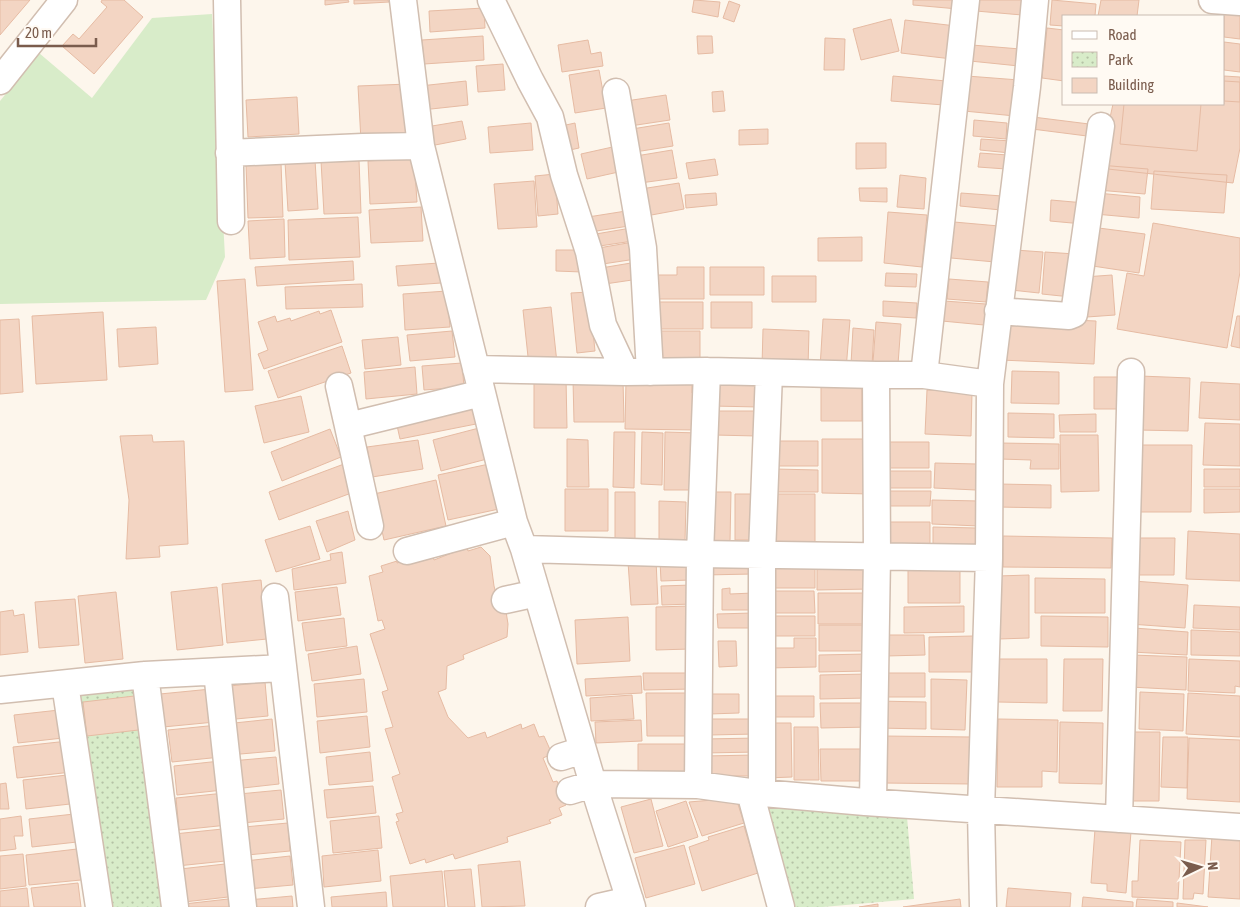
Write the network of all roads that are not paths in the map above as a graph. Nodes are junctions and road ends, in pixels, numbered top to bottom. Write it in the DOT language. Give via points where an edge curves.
graph roads {
  1 [pos="64,0"];
  2 [pos="227,0"];
  3 [pos="403,0"];
  4 [pos="491,0"];
  5 [pos="966,0"];
  6 [pos="1035,0"];
  7 [pos="1212,0"];
  8 [pos="1240,2"];
  9 [pos="0,80"];
  10 [pos="616,92"];
  11 [pos="1101,126"];
  12 [pos="420,146"];
  13 [pos="229,153"];
  14 [pos="231,221"];
  15 [pos="998,311"];
  16 [pos="707,371"];
  17 [pos="637,372"];
  18 [pos="1131,372"];
  19 [pos="769,373"];
  20 [pos="924,375"];
  21 [pos="876,376"];
  22 [pos="479,381"];
  23 [pos="990,384"];
  24 [pos="339,386"];
  25 [pos="348,426"];
  26 [pos="514,522"];
  27 [pos="370,526"];
  28 [pos="524,549"];
  29 [pos="407,551"];
  30 [pos="700,554"];
  31 [pos="762,554"];
  32 [pos="877,556"];
  33 [pos="989,558"];
  34 [pos="537,593"];
  35 [pos="275,597"];
  36 [pos="506,600"];
  37 [pos="283,668"];
  38 [pos="217,672"];
  39 [pos="145,675"];
  40 [pos="65,684"];
  41 [pos="0,690"];
  42 [pos="698,786"];
  43 [pos="582,788"];
  44 [pos="756,793"];
  45 [pos="873,802"];
  46 [pos="981,810"];
  47 [pos="1119,819"];
  48 [pos="1240,827"];
  49 [pos="631,904"];
  50 [pos="99,907"];
  51 [pos="175,907"];
  52 [pos="243,907"];
  53 [pos="311,907"];
  54 [pos="599,907"];
  55 [pos="780,907"];
  56 [pos="982,907"];
  1 -- 9 [label="street"];
  2 -- 13 [label="street"];
  3 -- 12 [label="street"];
  4 -- 17 [label="street" via="550,117 564,175 589,252 603,325"];
  5 -- 20 [label="street"];
  6 -- 15 [label="street"];
  7 -- 8 [label="street"];
  10 -- 17 [label="street" via="643,248"];
  11 -- 15 [label="street" via="1074,314"];
  12 -- 13 [label="street"];
  12 -- 22 [label="street"];
  13 -- 14 [label="street"];
  15 -- 23 [label="street"];
  16 -- 17 [label="street"];
  16 -- 19 [label="street"];
  16 -- 30 [label="street"];
  17 -- 22 [label="street"];
  18 -- 47 [label="street"];
  19 -- 21 [label="street"];
  19 -- 31 [label="street"];
  20 -- 21 [label="street"];
  20 -- 23 [label="street"];
  21 -- 32 [label="street"];
  22 -- 25 [label="street"];
  22 -- 26 [label="street"];
  23 -- 33 [label="street"];
  24 -- 25 [label="street"];
  25 -- 27 [label="street"];
  26 -- 28 [label="street"];
  26 -- 29 [label="street"];
  28 -- 30 [label="street"];
  28 -- 34 [label="street"];
  30 -- 31 [label="street"];
  30 -- 42 [label="street"];
  31 -- 32 [label="street"];
  31 -- 44 [label="street"];
  32 -- 33 [label="street"];
  32 -- 45 [label="street"];
  33 -- 46 [label="street"];
  34 -- 36 [label="street"];
  34 -- 43 [label="street"];
  35 -- 37 [label="street"];
  37 -- 38 [label="street"];
  37 -- 53 [label="street"];
  38 -- 39 [label="street"];
  38 -- 52 [label="street"];
  39 -- 40 [label="street"];
  39 -- 51 [label="street"];
  40 -- 41 [label="street"];
  40 -- 50 [label="street"];
  42 -- 43 [label="street"];
  42 -- 44 [label="street"];
  43 -- 49 [label="street"];
  44 -- 45 [label="street"];
  44 -- 55 [label="street"];
  45 -- 46 [label="street"];
  46 -- 47 [label="street"];
  46 -- 56 [label="street"];
  47 -- 48 [label="street"];
  49 -- 54 [label="street"];
}
